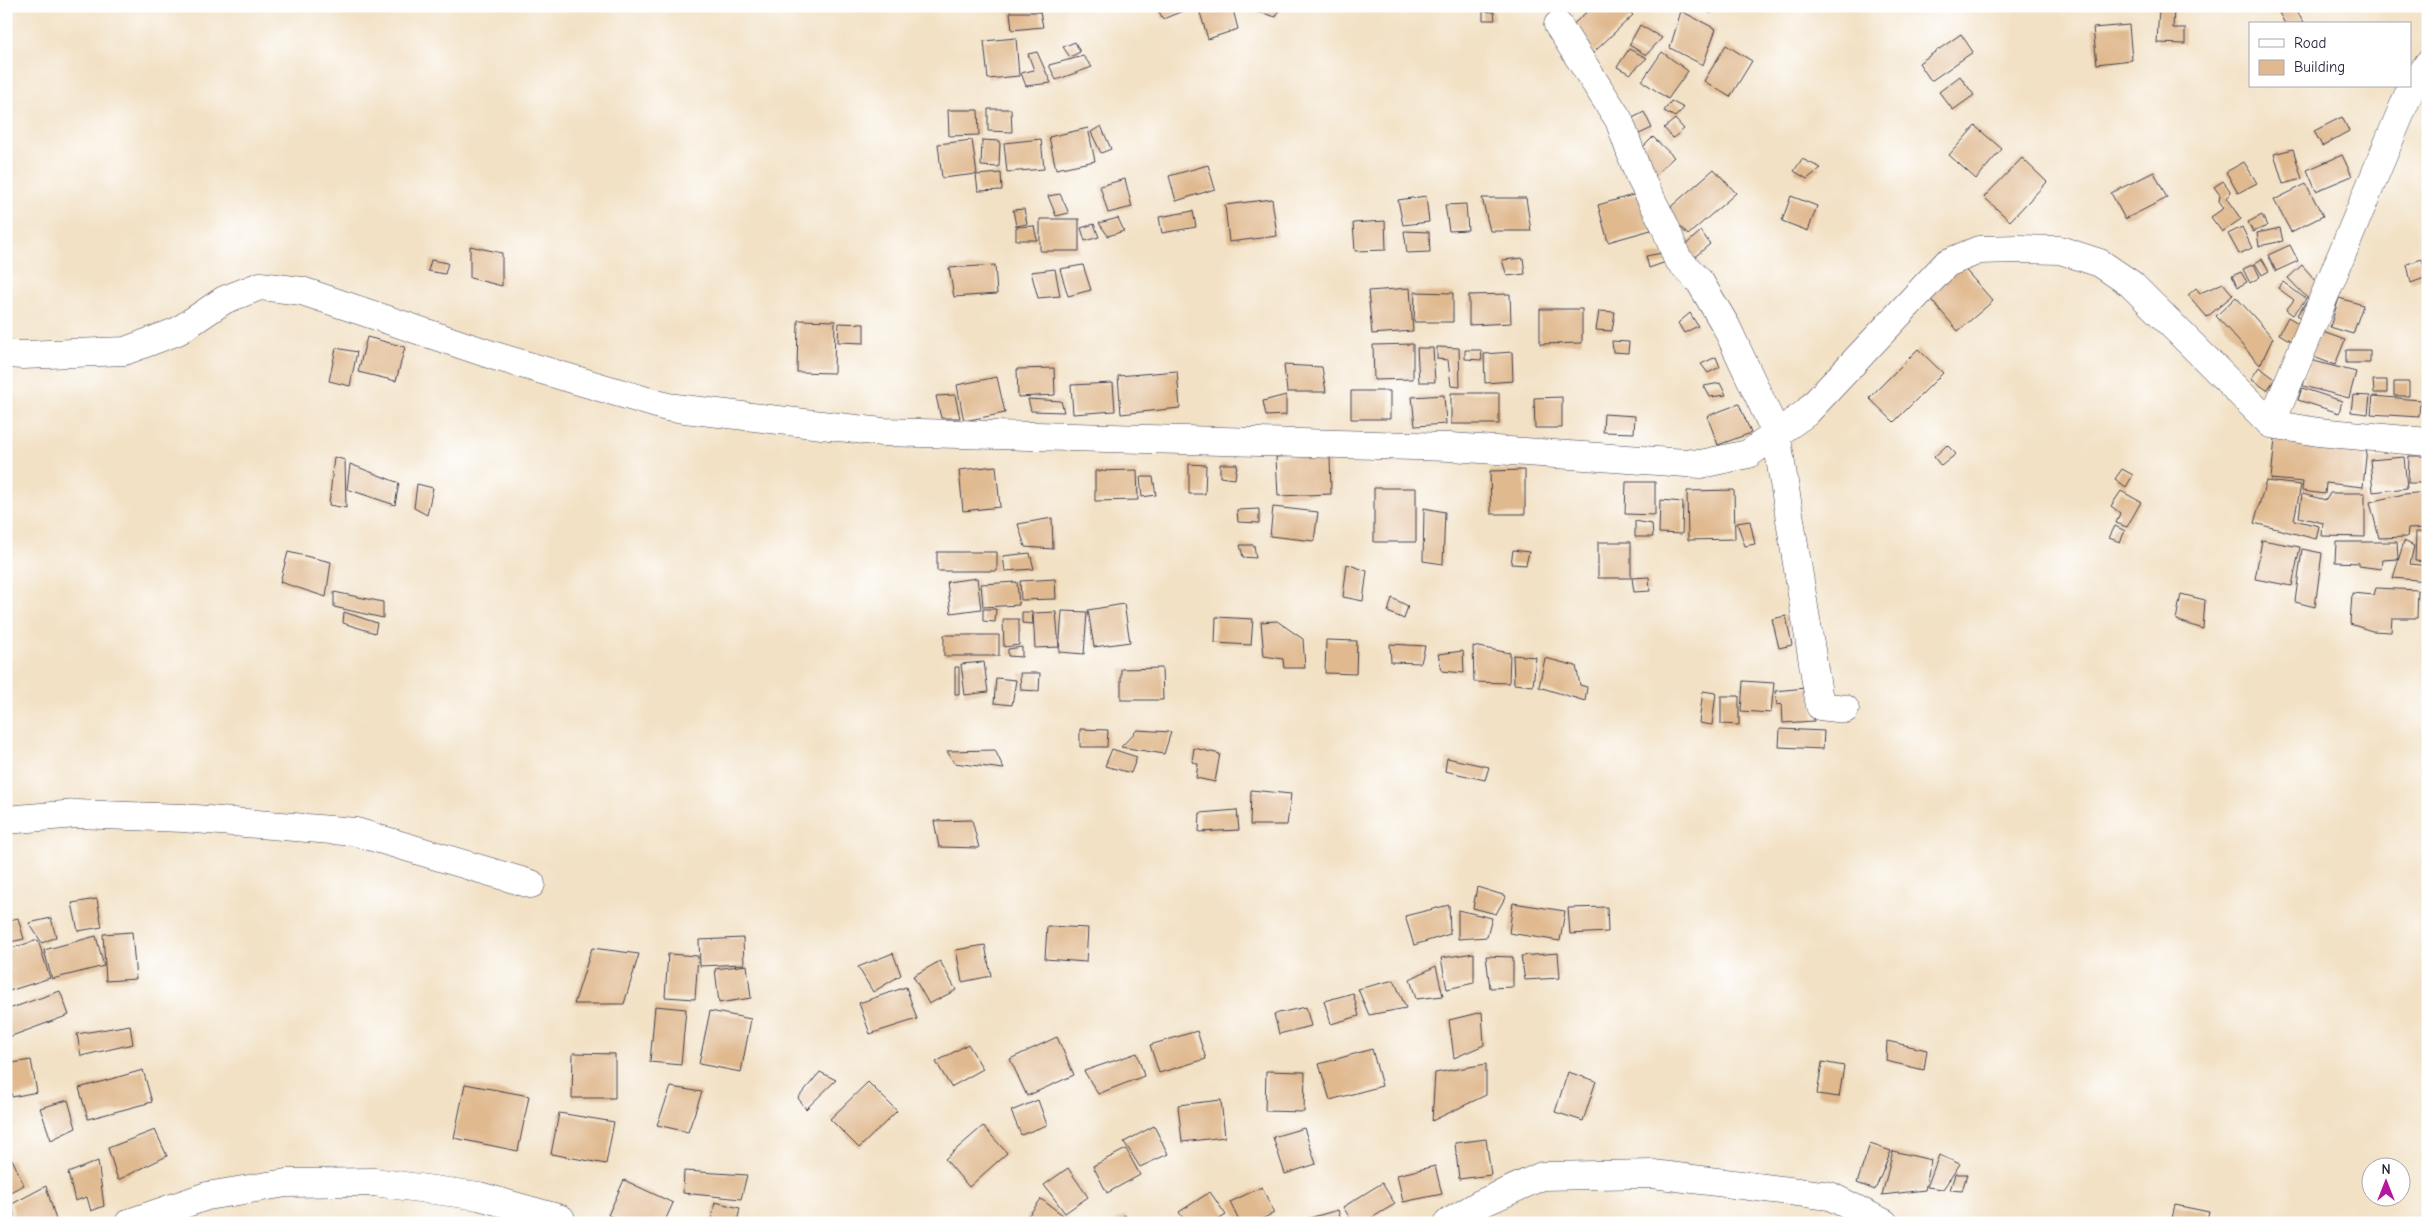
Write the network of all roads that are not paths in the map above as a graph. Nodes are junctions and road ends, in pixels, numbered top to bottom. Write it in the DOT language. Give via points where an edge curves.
graph roads {
  1 [pos="1558,24"];
  2 [pos="2428,64"];
  3 [pos="6,354"];
  4 [pos="2271,424"];
  5 [pos="1776,433"];
  6 [pos="2428,442"];
  7 [pos="1845,709"];
  8 [pos="6,820"];
  9 [pos="531,884"];
  10 [pos="561,1219"];
  11 [pos="129,1223"];
  12 [pos="1448,1223"];
  13 [pos="1884,1223"];
  1 -- 5 [label="street" via="1619,120 1638,173 1665,226 1676,258 1700,282 1726,326"];
  2 -- 4 [label="street" via="2409,93"];
  3 -- 5 [label="street" via="125,351 178,331 224,300 260,286 302,291 495,356 667,407 882,432 1451,447 1701,464 1748,454"];
  4 -- 5 [label="street" via="2131,284 2100,263 2060,250 1998,249 1979,250 1947,263 1806,413"];
  4 -- 6 [label="street" via="2318,432"];
  5 -- 7 [label="street" via="1820,706"];
  8 -- 9 [label="street" via="76,814 183,818 356,832"];
  10 -- 11 [label="street" via="479,1196 364,1182 286,1183 207,1196"];
  12 -- 13 [label="street" via="1480,1204 1542,1176 1654,1174 1830,1196"];
}
